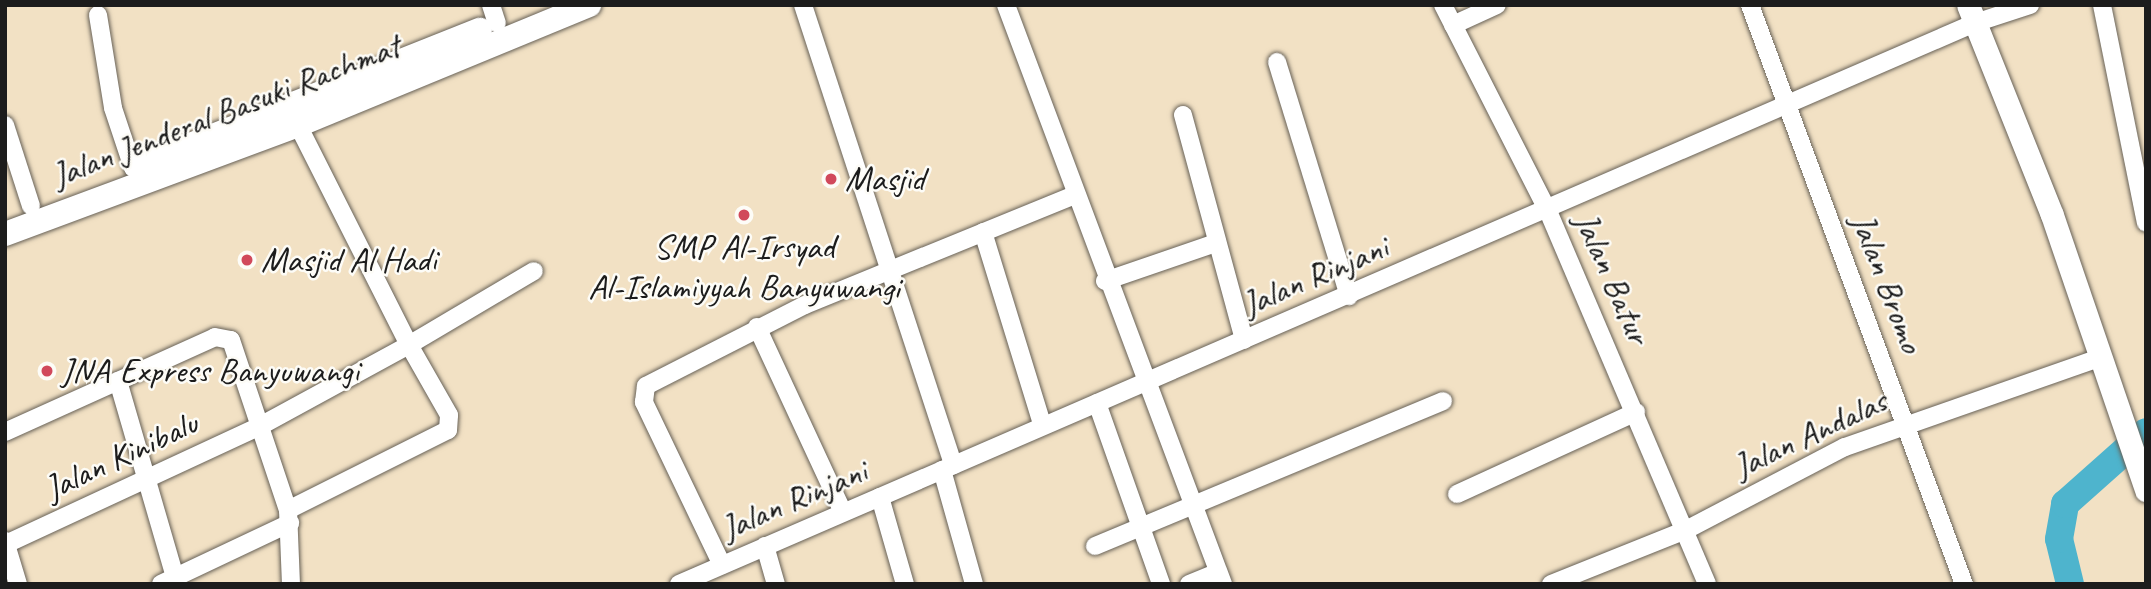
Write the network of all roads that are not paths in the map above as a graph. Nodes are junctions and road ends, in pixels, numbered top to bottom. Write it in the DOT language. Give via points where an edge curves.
graph roads {
  1 [pos="545,5"];
  2 [pos="589,5"];
  3 [pos="803,5"];
  4 [pos="1006,5"];
  5 [pos="1443,5"];
  6 [pos="1497,5"];
  7 [pos="1750,5"];
  8 [pos="2030,5"];
  9 [pos="2102,5"];
  10 [pos="494,14"];
  11 [pos="1971,14"];
  12 [pos="98,15"];
  13 [pos="1453,25"];
  14 [pos="1277,62"];
  15 [pos="1785,107"];
  16 [pos="1183,115"];
  17 [pos="5,125"];
  18 [pos="298,125"];
  19 [pos="133,168"];
  20 [pos="107,187"];
  21 [pos="1074,195"];
  22 [pos="31,206"];
  23 [pos="1548,211"];
  24 [pos="5,216"];
  25 [pos="2146,223"];
  26 [pos="983,232"];
  27 [pos="5,234"];
  28 [pos="1216,243"];
  29 [pos="534,271"];
  30 [pos="891,272"];
  31 [pos="1105,281"];
  32 [pos="1349,296"];
  33 [pos="757,327"];
  34 [pos="1244,340"];
  35 [pos="409,345"];
  36 [pos="2102,356"];
  37 [pos="118,380"];
  38 [pos="1143,383"];
  39 [pos="1443,401"];
  40 [pos="1097,403"];
  41 [pos="1636,412"];
  42 [pos="1908,423"];
  43 [pos="1042,424"];
  44 [pos="262,425"];
  45 [pos="5,432"];
  46 [pos="948,467"];
  47 [pos="146,480"];
  48 [pos="2146,490"];
  49 [pos="1457,494"];
  50 [pos="880,497"];
  51 [pos="1193,503"];
  52 [pos="843,512"];
  53 [pos="289,516"];
  54 [pos="1141,526"];
  55 [pos="1686,530"];
  56 [pos="6,543"];
  57 [pos="765,546"];
  58 [pos="1095,546"];
  59 [pos="722,565"];
  60 [pos="1221,578"];
  61 [pos="171,582"];
  62 [pos="18,584"];
  63 [pos="291,584"];
  64 [pos="679,584"];
  65 [pos="776,584"];
  66 [pos="905,584"];
  67 [pos="975,584"];
  68 [pos="1161,584"];
  69 [pos="1189,584"];
  70 [pos="1551,584"];
  71 [pos="1707,584"];
  72 [pos="1964,584"];
  1 -- 10 [label="main road, Jalan Jenderal Basuki Rachmat"];
  2 -- 18 [label="main road, Jalan Jenderal Basuki Rachmat"];
  3 -- 30 [label="street"];
  4 -- 21 [label="street"];
  5 -- 13 [label="street, Jalan Batur"];
  6 -- 13 [label="street"];
  7 -- 15 [label="street, Jalan Bromo"];
  8 -- 11 [label="street, Jalan Rinjani"];
  9 -- 25 [label="street"];
  10 -- 19 [label="main road, Jalan Jenderal Basuki Rachmat"];
  11 -- 15 [label="street, Jalan Rinjani"];
  11 -- 36 [label="street"];
  12 -- 19 [label="street" via="113,108"];
  13 -- 23 [label="street, Jalan Batur"];
  14 -- 32 [label="street"];
  15 -- 23 [label="street, Jalan Rinjani"];
  15 -- 42 [label="street, Jalan Bromo"];
  16 -- 28 [label="street"];
  17 -- 22 [label="street"];
  18 -- 20 [label="main road, Jalan Jenderal Basuki Rachmat"];
  18 -- 35 [label="street"];
  19 -- 20 [label="main road, Jalan Jenderal Basuki Rachmat"];
  20 -- 22 [label="main road, Jalan Jenderal Basuki Rachmat"];
  20 -- 27 [label="main road, Jalan Jenderal Basuki Rachmat"];
  21 -- 26 [label="street"];
  21 -- 31 [label="street"];
  22 -- 24 [label="main road, Jalan Jenderal Basuki Rachmat"];
  23 -- 32 [label="street, Jalan Rinjani"];
  23 -- 41 [label="street, Jalan Batur"];
  26 -- 30 [label="street"];
  26 -- 43 [label="street"];
  28 -- 31 [label="street"];
  28 -- 34 [label="street"];
  29 -- 35 [label="street, Jalan Kinibalu"];
  30 -- 33 [label="street"];
  30 -- 46 [label="street"];
  31 -- 38 [label="street"];
  32 -- 34 [label="street, Jalan Rinjani"];
  33 -- 52 [label="street"];
  33 -- 59 [label="street" via="643,390"];
  34 -- 38 [label="street, Jalan Rinjani"];
  35 -- 44 [label="street, Jalan Kinibalu"];
  35 -- 53 [label="street" via="449,415 449,430"];
  36 -- 42 [label="street, Jalan Andalas"];
  36 -- 48 [label="street"];
  37 -- 44 [label="street" via="225,337 234,344"];
  37 -- 45 [label="street"];
  37 -- 47 [label="street"];
  38 -- 40 [label="street, Jalan Rinjani"];
  38 -- 51 [label="street"];
  39 -- 51 [label="street"];
  40 -- 43 [label="street, Jalan Rinjani"];
  40 -- 54 [label="street"];
  41 -- 49 [label="street"];
  41 -- 55 [label="street, Jalan Batur"];
  42 -- 55 [label="street, Jalan Andalas" via="1801,466"];
  42 -- 72 [label="street, Jalan Bromo"];
  43 -- 46 [label="street, Jalan Rinjani"];
  44 -- 47 [label="street, Jalan Kinibalu"];
  44 -- 53 [label="street"];
  46 -- 50 [label="street, Jalan Rinjani"];
  46 -- 67 [label="street"];
  47 -- 56 [label="street, Jalan Kinibalu"];
  47 -- 61 [label="street"];
  50 -- 52 [label="street, Jalan Rinjani"];
  50 -- 66 [label="street"];
  51 -- 54 [label="street"];
  51 -- 60 [label="street"];
  52 -- 57 [label="street, Jalan Rinjani"];
  53 -- 61 [label="street"];
  53 -- 63 [label="street"];
  54 -- 58 [label="street"];
  54 -- 68 [label="street"];
  55 -- 70 [label="street, Jalan Andalas"];
  55 -- 71 [label="street, Jalan Batur"];
  56 -- 62 [label="street"];
  57 -- 59 [label="street, Jalan Rinjani"];
  57 -- 65 [label="street"];
  59 -- 64 [label="street, Jalan Rinjani"];
  60 -- 69 [label="street"];
}
